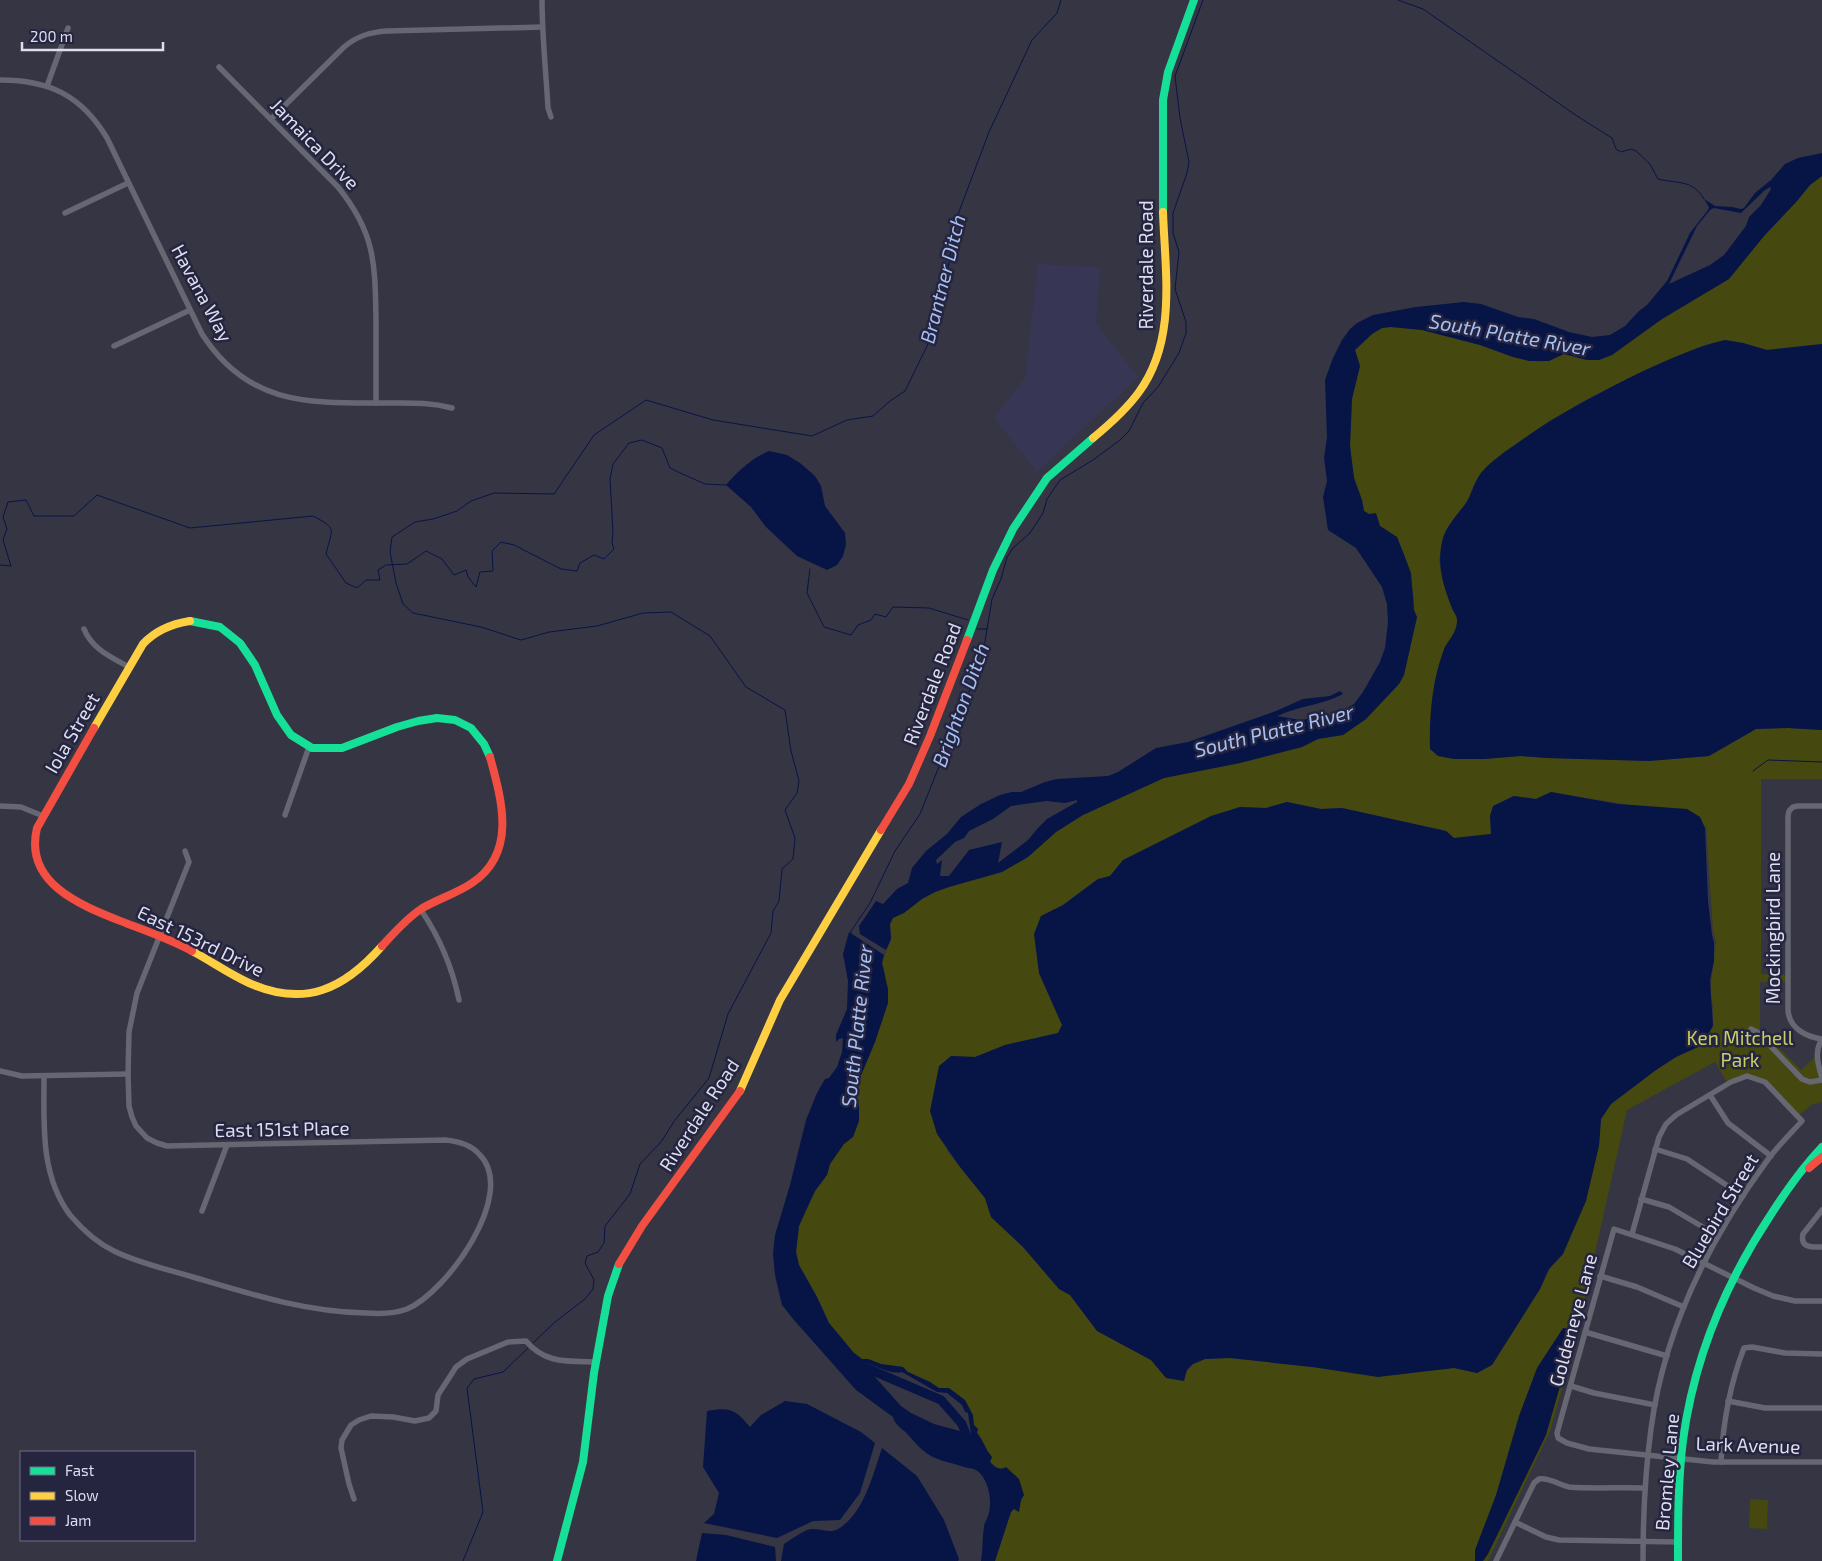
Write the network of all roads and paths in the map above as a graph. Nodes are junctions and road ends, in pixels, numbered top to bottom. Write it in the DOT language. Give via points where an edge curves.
graph roads {
  1 [pos="542,0"];
  2 [pos="1194,0"];
  3 [pos="542,27"];
  4 [pos="68,28"];
  5 [pos="219,67"];
  6 [pos="0,80"];
  7 [pos="47,86"];
  8 [pos="551,118"];
  9 [pos="271,119"];
  10 [pos="128,182"];
  11 [pos="65,213"];
  12 [pos="190,310"];
  13 [pos="114,346"];
  14 [pos="376,403"];
  15 [pos="452,408"];
  16 [pos="84,629"];
  17 [pos="129,667"];
  18 [pos="309,747"];
  19 [pos="0,806"];
  20 [pos="1822,806"];
  21 [pos="285,815"];
  22 [pos="43,816"];
  23 [pos="185,851"];
  24 [pos="421,910"];
  25 [pos="159,936"];
  26 [pos="459,1000"];
  27 [pos="1751,1029"];
  28 [pos="1822,1039"];
  29 [pos="0,1071"];
  30 [pos="128,1074"];
  31 [pos="44,1076"];
  32 [pos="1822,1079"];
  33 [pos="1710,1095"];
  34 [pos="227,1145"];
  35 [pos="1822,1146"];
  36 [pos="1655,1149"];
  37 [pos="1770,1156"];
  38 [pos="1822,1157"];
  39 [pos="1801,1174"];
  40 [pos="1743,1196"];
  41 [pos="1641,1199"];
  42 [pos="1822,1210"];
  43 [pos="202,1211"];
  44 [pos="1632,1234"];
  45 [pos="1718,1236"];
  46 [pos="1822,1247"];
  47 [pos="1704,1263"];
  48 [pos="1600,1276"];
  49 [pos="1733,1277"];
  50 [pos="1822,1301"];
  51 [pos="1684,1307"];
  52 [pos="1585,1332"];
  53 [pos="1822,1354"];
  54 [pos="1667,1356"];
  55 [pos="596,1362"];
  56 [pos="1571,1386"];
  57 [pos="1728,1401"];
  58 [pos="1655,1405"];
  59 [pos="1822,1408"];
  60 [pos="1557,1436"];
  61 [pos="1648,1455"];
  62 [pos="1681,1458"];
  63 [pos="1721,1462"];
  64 [pos="1822,1462"];
  65 [pos="1645,1488"];
  66 [pos="354,1499"];
  67 [pos="1515,1522"];
  68 [pos="1643,1542"];
  69 [pos="1678,1542"];
  70 [pos="557,1561"];
  71 [pos="1496,1561"];
  72 [pos="1643,1561"];
  73 [pos="1678,1561"];
  1 -- 3 [label="street"];
  2 -- 55 [label="street, Riverdale Road" via="1168,72 1163,100 1166,314 1154,367 1120,415 1048,478 1006,542 909,784 780,1000 743,1086 621,1260 608,1296"];
  3 -- 8 [label="street"];
  3 -- 9 [label="street" via="368,33 344,47"];
  4 -- 7 [label="street"];
  5 -- 9 [label="street, Jamaica Drive"];
  6 -- 7 [label="street, Havana Way" via="20,80"];
  7 -- 10 [label="street, Havana Way" via="71,98 93,117"];
  9 -- 14 [label="street, Jamaica Drive" via="338,186 364,228 375,272"];
  10 -- 11 [label="street"];
  10 -- 12 [label="street, Havana Way"];
  12 -- 13 [label="street"];
  12 -- 14 [label="street, Havana Way" via="202,334 217,353 258,386 299,400"];
  14 -- 15 [label="street, Havana Way" via="429,403"];
  16 -- 17 [label="street" via="100,650"];
  17 -- 18 [label="street, Iola Street" via="146,640 167,626 194,621 218,626 246,648 283,728"];
  17 -- 22 [label="street, Iola Street"];
  18 -- 21 [label="street"];
  18 -- 24 [label="street, East 153rd Drive" via="342,748 434,717 450,718 468,726 484,743 503,817 501,846 495,860 477,880"];
  19 -- 22 [label="street" via="21,808"];
  20 -- 28 [label="street, Mockingbird Lane" via="1793,808 1789,813 1788,826 1788,1014 1791,1023 1806,1036"];
  22 -- 25 [label="street, East 153rd Drive" via="34,838 34,852 54,886 74,901"];
  23 -- 25 [label="street, East 151st Place" via="189,862"];
  24 -- 25 [label="street, East 153rd Drive" via="351,976 328,988 298,994 256,987 197,953"];
  24 -- 26 [label="street" via="448,959"];
  25 -- 30 [label="street, East 151st Place" via="132,1008"];
  27 -- 32 [label="street" via="1802,1079 1810,1082"];
  28 -- 32 [label="street" via="1817,1055"];
  29 -- 31 [label="street" via="17,1076"];
  30 -- 31 [label="street"];
  30 -- 34 [label="street, East 151st Place" via="129,1106 136,1126 147,1138 168,1146"];
  31 -- 34 [label="street, East 151st Place" via="47,1161 55,1188 69,1213 111,1250 181,1274 312,1309 392,1313 409,1308 428,1294 456,1265 473,1240 487,1208 491,1187 489,1168 483,1158 468,1146 452,1141"];
  33 -- 36 [label="street" via="1671,1120 1662,1130"];
  33 -- 37 [label="street" via="1726,1121"];
  33 -- 37 [label="street, Bluebird Street" via="1742,1077 1765,1082 1802,1121"];
  34 -- 43 [label="street"];
  35 -- 39 [label="street, Bromley Lane"];
  36 -- 40 [label="street" via="1687,1159"];
  36 -- 41 [label="street"];
  37 -- 40 [label="street, Bluebird Street"];
  38 -- 39 [label="street, Bromley Lane"];
  39 -- 49 [label="street, Bromley Lane" via="1762,1226"];
  40 -- 45 [label="street, Bluebird Street"];
  41 -- 44 [label="street"];
  41 -- 45 [label="street" via="1669,1207"];
  42 -- 46 [label="street" via="1800,1243"];
  44 -- 47 [label="street"];
  44 -- 48 [label="street, Goldeneye Lane" via="1614,1229"];
  45 -- 47 [label="street, Bluebird Street"];
  47 -- 49 [label="street"];
  47 -- 51 [label="street, Bluebird Street"];
  48 -- 51 [label="street"];
  48 -- 52 [label="street, Goldeneye Lane"];
  49 -- 50 [label="street" via="1780,1298"];
  49 -- 62 [label="street, Bromley Lane" via="1710,1330 1696,1374"];
  51 -- 54 [label="street, Bluebird Street"];
  52 -- 54 [label="street"];
  52 -- 56 [label="street, Goldeneye Lane"];
  53 -- 57 [label="street" via="1785,1353 1752,1346 1744,1348"];
  54 -- 58 [label="street, Bluebird Street"];
  55 -- 66 [label="street" via="556,1361 526,1341 508,1342 456,1367 438,1395 436,1411 429,1418 415,1421 371,1416 359,1420 351,1426 341,1448"];
  55 -- 70 [label="street, Riverdale Road" via="583,1462"];
  56 -- 58 [label="street"];
  56 -- 60 [label="street, Goldeneye Lane"];
  57 -- 59 [label="street" via="1765,1408"];
  57 -- 63 [label="street"];
  58 -- 61 [label="street, Bluebird Street"];
  60 -- 61 [label="street, Lark Avenue" via="1567,1443 1589,1449"];
  61 -- 62 [label="street, Lark Avenue"];
  61 -- 65 [label="street, Bluebird Street"];
  62 -- 63 [label="street, Lark Avenue"];
  62 -- 69 [label="street, Bromley Lane"];
  63 -- 64 [label="street, Lark Avenue"];
  65 -- 67 [label="street" via="1571,1487 1539,1479"];
  65 -- 68 [label="street, Bluebird Street"];
  67 -- 68 [label="street" via="1554,1540"];
  67 -- 71 [label="street"];
  68 -- 69 [label="street"];
  68 -- 72 [label="street, Bluebird Street"];
  69 -- 73 [label="street, Bromley Lane"];
}
